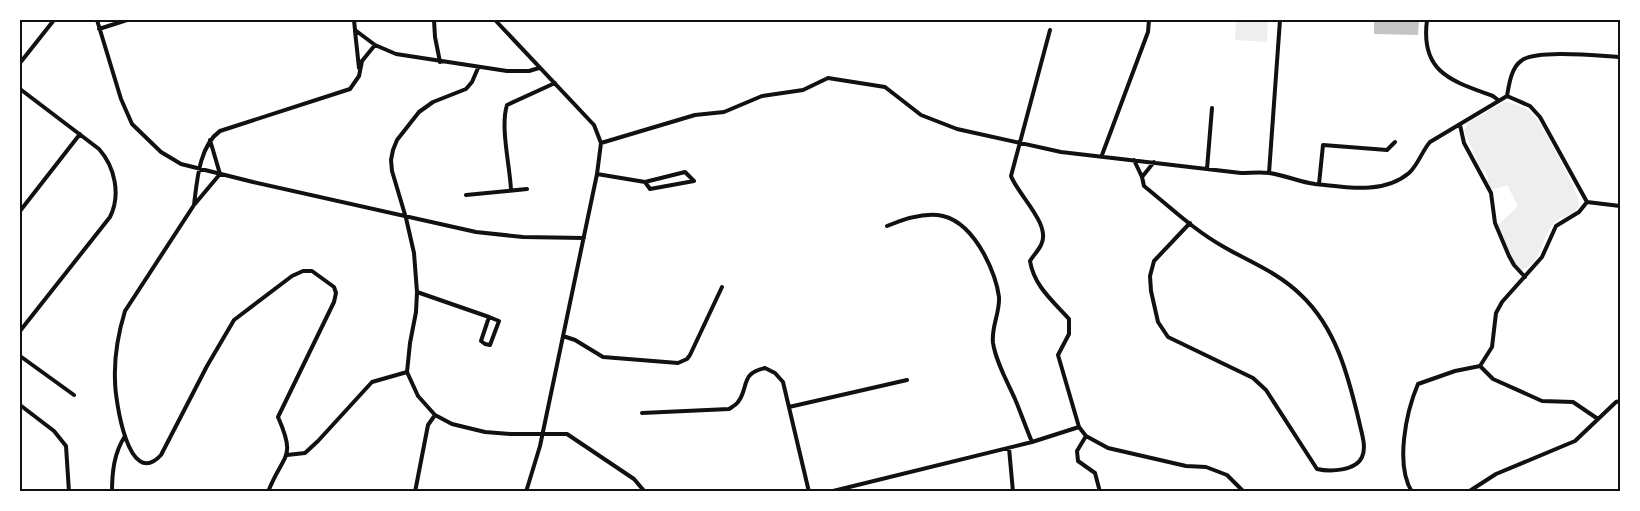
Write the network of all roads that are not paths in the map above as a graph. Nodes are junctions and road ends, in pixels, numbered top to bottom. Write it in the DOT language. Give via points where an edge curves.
graph roads {
  1 [pos="54,20"];
  2 [pos="97,20"];
  3 [pos="127,20"];
  4 [pos="354,20"];
  5 [pos="434,20"];
  6 [pos="495,20"];
  7 [pos="1149,20"];
  8 [pos="1280,20"];
  9 [pos="1427,20"];
  10 [pos="99,29"];
  11 [pos="355,30"];
  12 [pos="1050,30"];
  13 [pos="375,45"];
  14 [pos="1620,57"];
  15 [pos="440,62"];
  16 [pos="20,63"];
  17 [pos="478,68"];
  18 [pos="540,68"];
  19 [pos="359,69"];
  20 [pos="555,83"];
  21 [pos="20,89"];
  22 [pos="1507,96"];
  23 [pos="1498,100"];
  24 [pos="1212,108"];
  25 [pos="1460,125"];
  26 [pos="80,134"];
  27 [pos="210,140"];
  28 [pos="601,142"];
  29 [pos="1395,142"];
  30 [pos="1019,144"];
  31 [pos="1102,155"];
  32 [pos="1134,160"];
  33 [pos="1154,162"];
  34 [pos="198,169"];
  35 [pos="1208,169"];
  36 [pos="1269,173"];
  37 [pos="220,174"];
  38 [pos="597,174"];
  39 [pos="1142,177"];
  40 [pos="645,182"];
  41 [pos="1319,184"];
  42 [pos="527,189"];
  43 [pos="511,190"];
  44 [pos="466,195"];
  45 [pos="1587,202"];
  46 [pos="194,205"];
  47 [pos="1620,206"];
  48 [pos="20,211"];
  49 [pos="406,218"];
  50 [pos="1190,223"];
  51 [pos="887,226"];
  52 [pos="584,238"];
  53 [pos="1525,277"];
  54 [pos="722,287"];
  55 [pos="417,292"];
  56 [pos="489,317"];
  57 [pos="20,331"];
  58 [pos="563,336"];
  59 [pos="20,356"];
  60 [pos="1480,366"];
  61 [pos="407,372"];
  62 [pos="907,380"];
  63 [pos="74,395"];
  64 [pos="1620,401"];
  65 [pos="20,405"];
  66 [pos="789,407"];
  67 [pos="642,413"];
  68 [pos="435,415"];
  69 [pos="1598,419"];
  70 [pos="1079,427"];
  71 [pos="542,434"];
  72 [pos="125,435"];
  73 [pos="1086,436"];
  74 [pos="1032,442"];
  75 [pos="1009,448"];
  76 [pos="287,455"];
  77 [pos="69,492"];
  78 [pos="112,492"];
  79 [pos="268,492"];
  80 [pos="415,492"];
  81 [pos="526,492"];
  82 [pos="645,492"];
  83 [pos="809,492"];
  84 [pos="829,492"];
  85 [pos="1013,492"];
  86 [pos="1100,492"];
  87 [pos="1244,492"];
  88 [pos="1413,492"];
  89 [pos="1468,492"];
  1 -- 16 [label="street"];
  2 -- 10 [label="street"];
  3 -- 10 [label="street"];
  4 -- 11 [label="street"];
  5 -- 15 [label="street"];
  6 -- 18 [label="street"];
  7 -- 31 [label="street" via="1148,32"];
  8 -- 36 [label="street"];
  9 -- 23 [label="street" via="1427,43 1433,62 1443,75"];
  10 -- 34 [label="street" via="120,99 132,124 161,152"];
  11 -- 13 [label="street"];
  11 -- 19 [label="street"];
  12 -- 30 [label="street"];
  13 -- 15 [label="street" via="396,54"];
  13 -- 19 [label="street"];
  14 -- 22 [label="street" via="1562,54 1526,58 1514,72"];
  15 -- 17 [label="street"];
  17 -- 18 [label="street"];
  17 -- 49 [label="street" via="466,89 419,112 397,140 391,160"];
  18 -- 20 [label="street"];
  19 -- 27 [label="street" via="350,89 220,131"];
  20 -- 28 [label="street" via="594,125"];
  20 -- 43 [label="street" via="507,105 504,127"];
  21 -- 26 [label="street"];
  22 -- 23 [label="street"];
  22 -- 45 [label="street" via="1530,106 1540,117"];
  23 -- 25 [label="street"];
  24 -- 35 [label="street"];
  25 -- 41 [label="street" via="1430,142 1411,172 1395,181 1373,188"];
  25 -- 53 [label="street" via="1464,143 1491,193 1495,223 1509,256"];
  26 -- 48 [label="street"];
  26 -- 57 [label="street" via="105,156 115,179 113,210"];
  27 -- 34 [label="street"];
  27 -- 37 [label="street"];
  28 -- 30 [label="street" via="695,115 724,112 762,96 803,90 828,78 885,87 921,115 944,125"];
  28 -- 38 [label="street"];
  29 -- 41 [label="street" via="1387,150 1323,145"];
  30 -- 31 [label="street"];
  30 -- 70 [label="street" via="1011,176 1043,231 1043,244 1030,261 1032,273 1069,319 1069,334 1058,355"];
  31 -- 32 [label="street"];
  32 -- 33 [label="street"];
  32 -- 39 [label="street"];
  33 -- 35 [label="street"];
  33 -- 39 [label="street"];
  34 -- 37 [label="street"];
  34 -- 46 [label="street"];
  35 -- 36 [label="street"];
  36 -- 41 [label="street"];
  37 -- 46 [label="street"];
  37 -- 49 [label="street"];
  38 -- 40 [label="street"];
  38 -- 52 [label="street"];
  39 -- 50 [label="street" via="1144,186"];
  40 -- 40 [label="street" via="650,189 694,181 685,172"];
  42 -- 43 [label="street"];
  43 -- 44 [label="street"];
  45 -- 47 [label="street"];
  45 -- 53 [label="street" via="1579,212 1556,226 1542,257"];
  46 -- 72 [label="street" via="133,297 122,321 115,380"];
  49 -- 52 [label="street" via="497,235"];
  49 -- 55 [label="street"];
  50 -- 50 [label="street" via="1222,246 1285,280 1318,314 1333,337 1354,400 1364,445 1362,457 1353,466 1327,472 1317,469 1278,408 1253,378 1168,337 1152,302 1150,276 1154,261"];
  51 -- 74 [label="street" via="922,215 945,216 961,224 980,246 998,293 995,352"];
  52 -- 58 [label="street"];
  53 -- 60 [label="street" via="1496,313 1492,347"];
  54 -- 58 [label="street" via="684,362 603,357"];
  55 -- 56 [label="street"];
  55 -- 61 [label="street"];
  56 -- 56 [label="street" via="482,341 490,345 499,321"];
  58 -- 71 [label="street"];
  59 -- 63 [label="street"];
  60 -- 69 [label="street" via="1493,379 1542,401 1573,402"];
  60 -- 88 [label="street" via="1418,384 1405,440 1404,470"];
  61 -- 68 [label="street" via="418,396"];
  61 -- 76 [label="street" via="372,382 305,453"];
  62 -- 66 [label="street"];
  64 -- 69 [label="street"];
  65 -- 77 [label="street" via="54,431 66,446"];
  66 -- 67 [label="street" via="783,382 765,368 751,374 738,402 729,409"];
  66 -- 83 [label="street"];
  68 -- 71 [label="street" via="452,424 485,432"];
  68 -- 80 [label="street" via="428,425"];
  69 -- 89 [label="street" via="1575,441 1496,474"];
  70 -- 73 [label="street"];
  70 -- 74 [label="street"];
  71 -- 81 [label="street"];
  71 -- 82 [label="street" via="567,434 634,479"];
  72 -- 76 [label="street" via="137,461 155,461 234,320 292,276 312,271 334,287 336,293 278,417 289,446"];
  72 -- 78 [label="street" via="118,447"];
  73 -- 86 [label="street" via="1077,451 1078,461 1095,473"];
  73 -- 87 [label="street" via="1108,448 1206,467 1227,475"];
  74 -- 75 [label="street"];
  75 -- 84 [label="street"];
  75 -- 85 [label="street"];
  76 -- 79 [label="street"];
}
